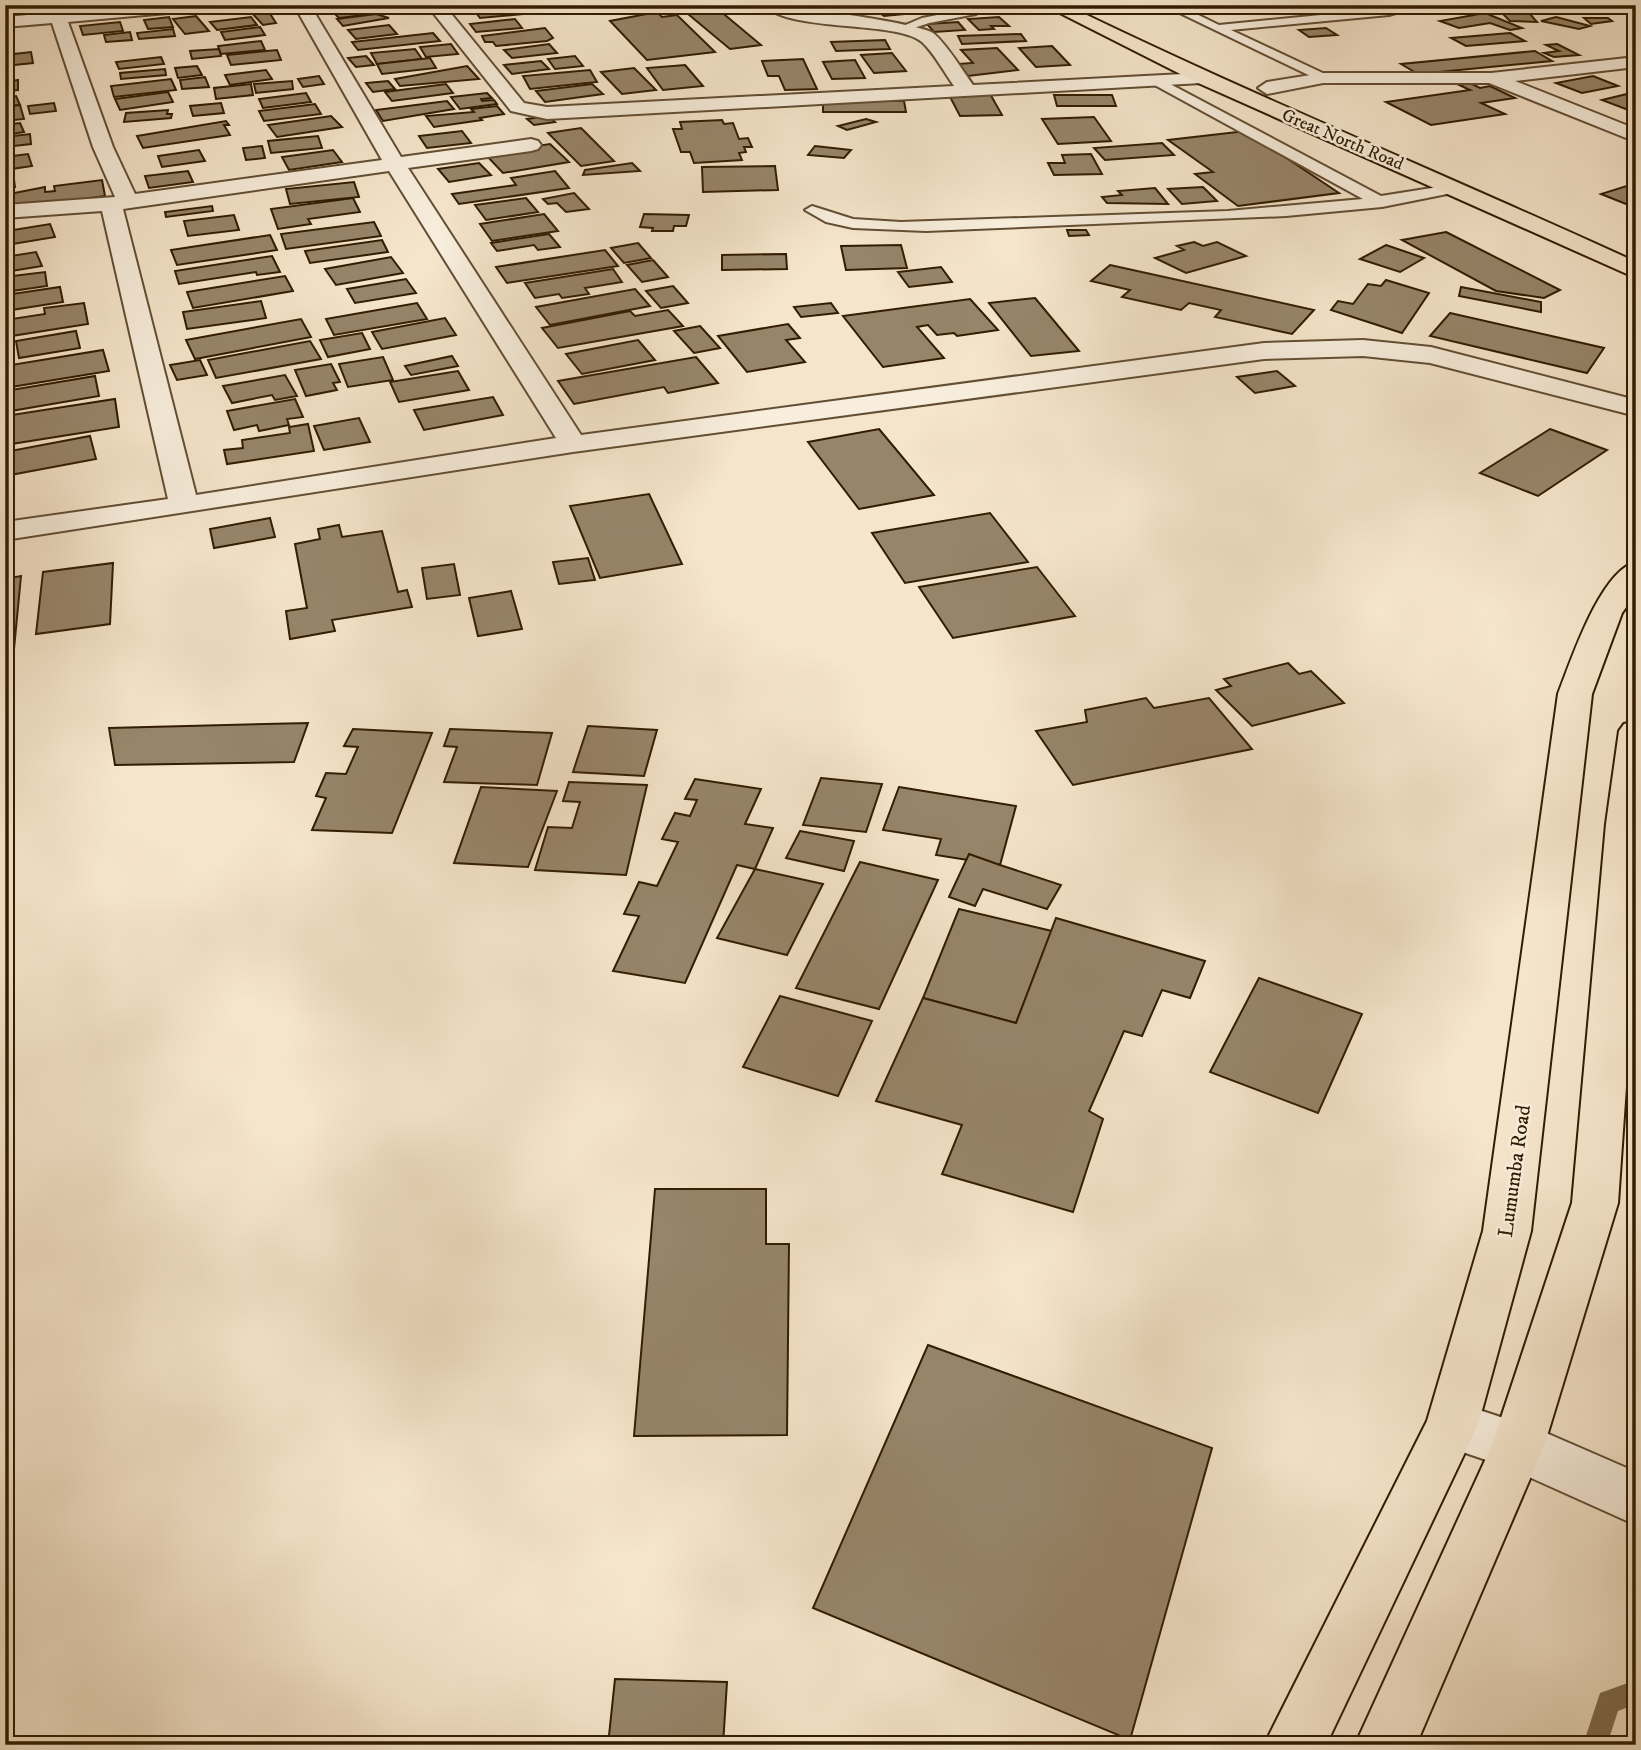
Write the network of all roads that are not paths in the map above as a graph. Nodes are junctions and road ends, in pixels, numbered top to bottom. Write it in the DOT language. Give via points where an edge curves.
graph roads {
  1 [pos="200,5"];
  2 [pos="302,5"];
  3 [pos="435,5"];
  4 [pos="772,5"];
  5 [pos="976,5"];
  6 [pos="1052,5"];
  7 [pos="1090,5"];
  8 [pos="1168,5"];
  9 [pos="1417,5"];
  10 [pos="58,17"];
  11 [pos="1126,21"];
  12 [pos="5,22"];
  13 [pos="1219,28"];
  14 [pos="902,29"];
  15 [pos="1175,42"];
  16 [pos="1636,62"];
  17 [pos="1202,78"];
  18 [pos="1323,78"];
  19 [pos="1491,78"];
  20 [pos="1155,80"];
  21 [pos="1267,88"];
  22 [pos="968,91"];
  23 [pos="1636,136"];
  24 [pos="531,145"];
  25 [pos="395,165"];
  26 [pos="1457,188"];
  27 [pos="119,203"];
  28 [pos="1382,203"];
  29 [pos="1549,208"];
  30 [pos="812,210"];
  31 [pos="5,212"];
  32 [pos="1631,272"];
  33 [pos="1636,408"];
  34 [pos="573,444"];
  35 [pos="184,506"];
  36 [pos="5,531"];
  37 [pos="1636,571"];
  38 [pos="1636,731"];
  39 [pos="1452,1425"];
  40 [pos="1518,1446"];
  41 [pos="1636,1499"];
  42 [pos="1294,1745"];
  43 [pos="1385,1745"];
  1 -- 10 [label="street"];
  2 -- 25 [label="street"];
  3 -- 22 [label="street" via="518,107 530,110 567,113"];
  4 -- 14 [label="street" via="809,16"];
  5 -- 14 [label="lane" via="972,12"];
  6 -- 17 [label="main road, Great North Road"];
  7 -- 11 [label="main road"];
  8 -- 13 [label="lane"];
  9 -- 13 [label="lane" via="1389,12"];
  10 -- 12 [label="street"];
  10 -- 27 [label="street"];
  13 -- 18 [label="lane"];
  14 -- 22 [label="street" via="927,37"];
  15 -- 21 [label="main road, Great North Road"];
  16 -- 19 [label="street"];
  17 -- 20 [label="street"];
  17 -- 26 [label="main road, Great North Road"];
  18 -- 19 [label="street"];
  18 -- 21 [label="street"];
  19 -- 23 [label="street"];
  20 -- 22 [label="street"];
  20 -- 28 [label="lane"];
  21 -- 29 [label="main road, Great North Road"];
  24 -- 25 [label="street"];
  25 -- 27 [label="street"];
  25 -- 34 [label="street"];
  26 -- 28 [label="lane"];
  26 -- 32 [label="main road, Great North Road"];
  27 -- 31 [label="street"];
  27 -- 35 [label="street"];
  28 -- 30 [label="lane" via="1091,221 871,226 827,219"];
  33 -- 34 [label="street" via="1431,355 1363,348 1264,351"];
  34 -- 35 [label="street"];
  35 -- 36 [label="street"];
  37 -- 39 [label="main road, Lumumba Road" via="1606,612 1576,694 1507,1231"];
  38 -- 40 [label="main road" via="1595,1203"];
  39 -- 40 [label="street"];
  39 -- 42 [label="main road, Lumumba Road"];
  40 -- 41 [label="street"];
  40 -- 43 [label="main road"];
}
